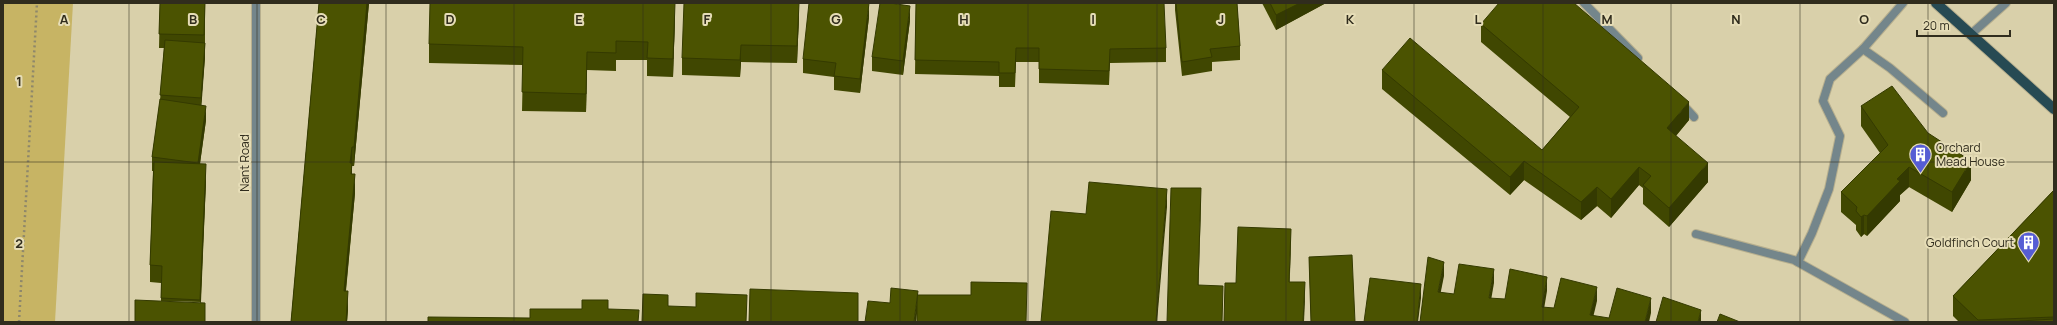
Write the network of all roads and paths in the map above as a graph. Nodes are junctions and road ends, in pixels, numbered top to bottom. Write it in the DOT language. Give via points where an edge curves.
graph roads {
  1 [pos="37,3"];
  2 [pos="256,3"];
  3 [pos="1584,3"];
  4 [pos="1903,3"];
  5 [pos="1936,3"];
  6 [pos="2006,3"];
  7 [pos="1970,35"];
  8 [pos="1864,49"];
  9 [pos="1644,66"];
  10 [pos="1677,100"];
  11 [pos="2054,109"];
  12 [pos="1943,113"];
  13 [pos="1694,117"];
  14 [pos="1696,234"];
  15 [pos="1798,262"];
  16 [pos="19,322"];
  17 [pos="256,322"];
  18 [pos="1905,322"];
  1 -- 16 [label="path"];
  2 -- 17 [label="street, Nant Road"];
  3 -- 9 [label="street"];
  4 -- 8 [label="street"];
  5 -- 7 [label="main road"];
  6 -- 7 [label="street"];
  7 -- 11 [label="main road"];
  8 -- 12 [label="street"];
  8 -- 15 [label="street" via="1830,79 1823,101 1840,136 1829,190"];
  10 -- 13 [label="street"];
  14 -- 15 [label="street"];
  15 -- 18 [label="street"];
}
